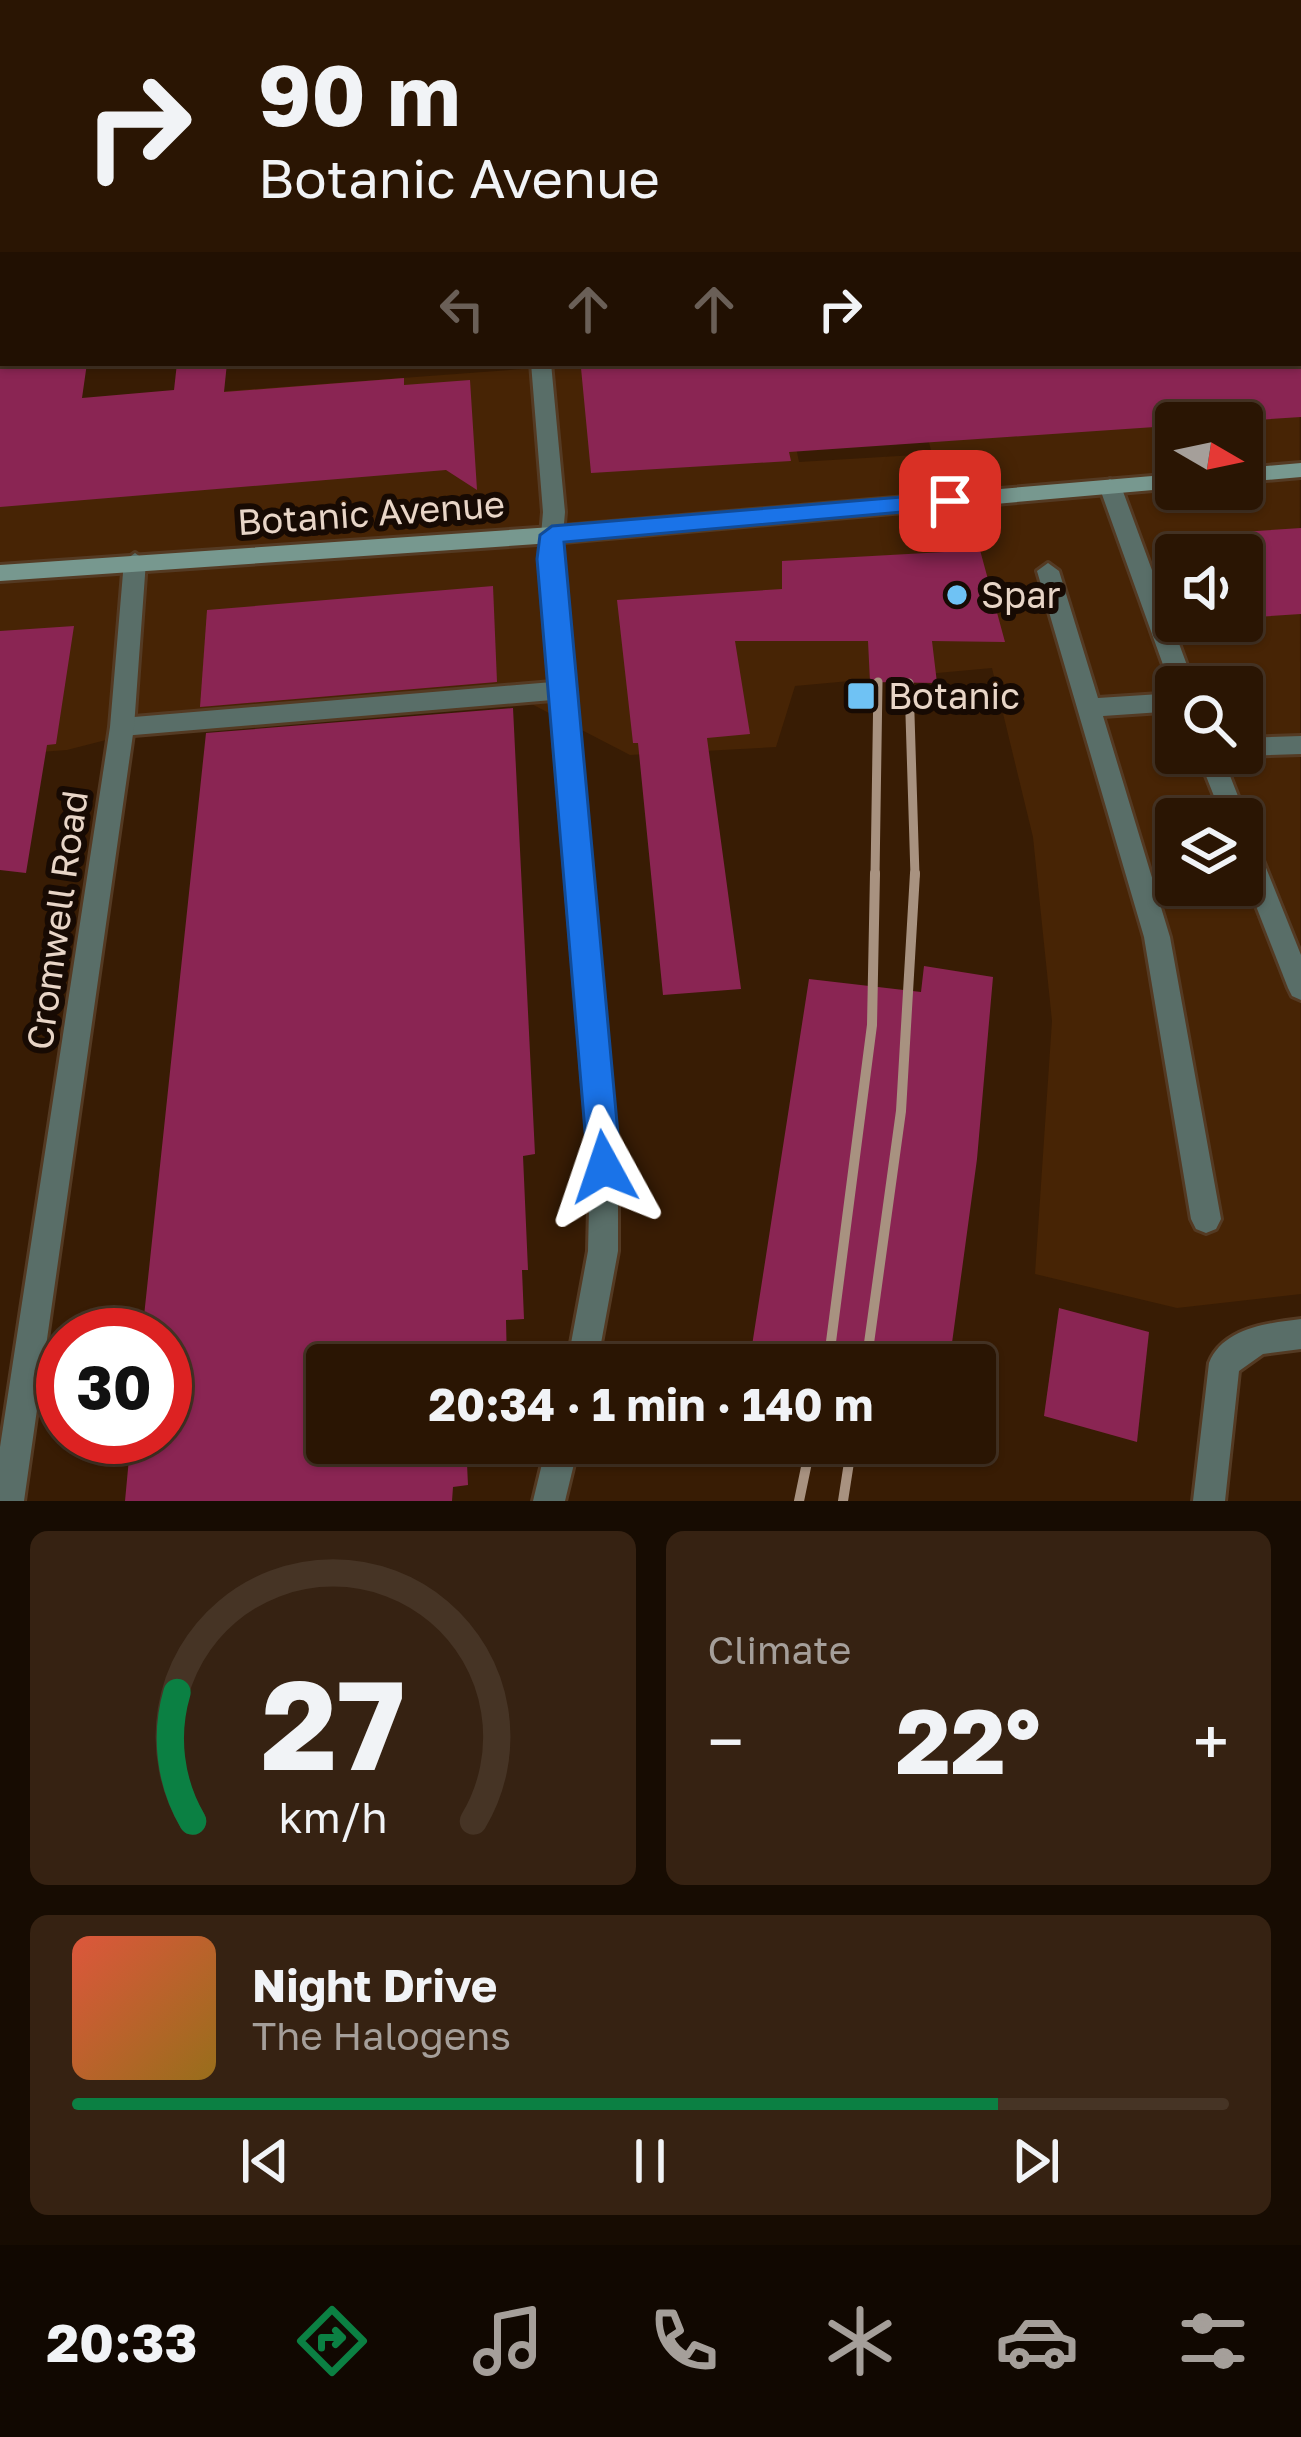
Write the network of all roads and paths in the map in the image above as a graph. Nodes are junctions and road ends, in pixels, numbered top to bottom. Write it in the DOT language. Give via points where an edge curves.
graph roads {
  1 [pos="542,366"];
  2 [pos="1301,470"];
  3 [pos="1263,473"];
  4 [pos="1155,483"];
  5 [pos="1110,486"];
  6 [pos="552,535"];
  7 [pos="136,562"];
  8 [pos="1048,571"];
  9 [pos="0,573"];
  10 [pos="1175,666"];
  11 [pos="564,690"];
  12 [pos="1155,703"];
  13 [pos="1087,709"];
  14 [pos="122,727"];
  15 [pos="1301,745"];
  16 [pos="1263,746"];
  17 [pos="1263,891"];
  18 [pos="1301,988"];
  19 [pos="1206,1219"];
  20 [pos="1301,1334"];
  21 [pos="586,1344"];
  22 [pos="558,1464"];
  23 [pos="8,1501"];
  24 [pos="549,1501"];
  25 [pos="1209,1501"];
  1 -- 6 [label="street"];
  2 -- 3 [label="street"];
  4 -- 5 [label="street, Botanic Avenue"];
  5 -- 6 [label="street, Botanic Avenue"];
  5 -- 10 [label="street"];
  6 -- 7 [label="street, Botanic Avenue"];
  6 -- 11 [label="street"];
  7 -- 9 [label="street, Botanic Avenue"];
  7 -- 14 [label="street, Cromwell Road"];
  8 -- 13 [label="street"];
  11 -- 14 [label="street"];
  11 -- 21 [label="street" via="604,1167 603,1251"];
  12 -- 13 [label="street"];
  13 -- 19 [label="street" via="1157,937"];
  14 -- 23 [label="street, Cromwell Road"];
  15 -- 16 [label="street"];
  17 -- 18 [label="street"];
  20 -- 25 [label="street" via="1257,1340 1224,1363"];
  22 -- 24 [label="street"];
}
